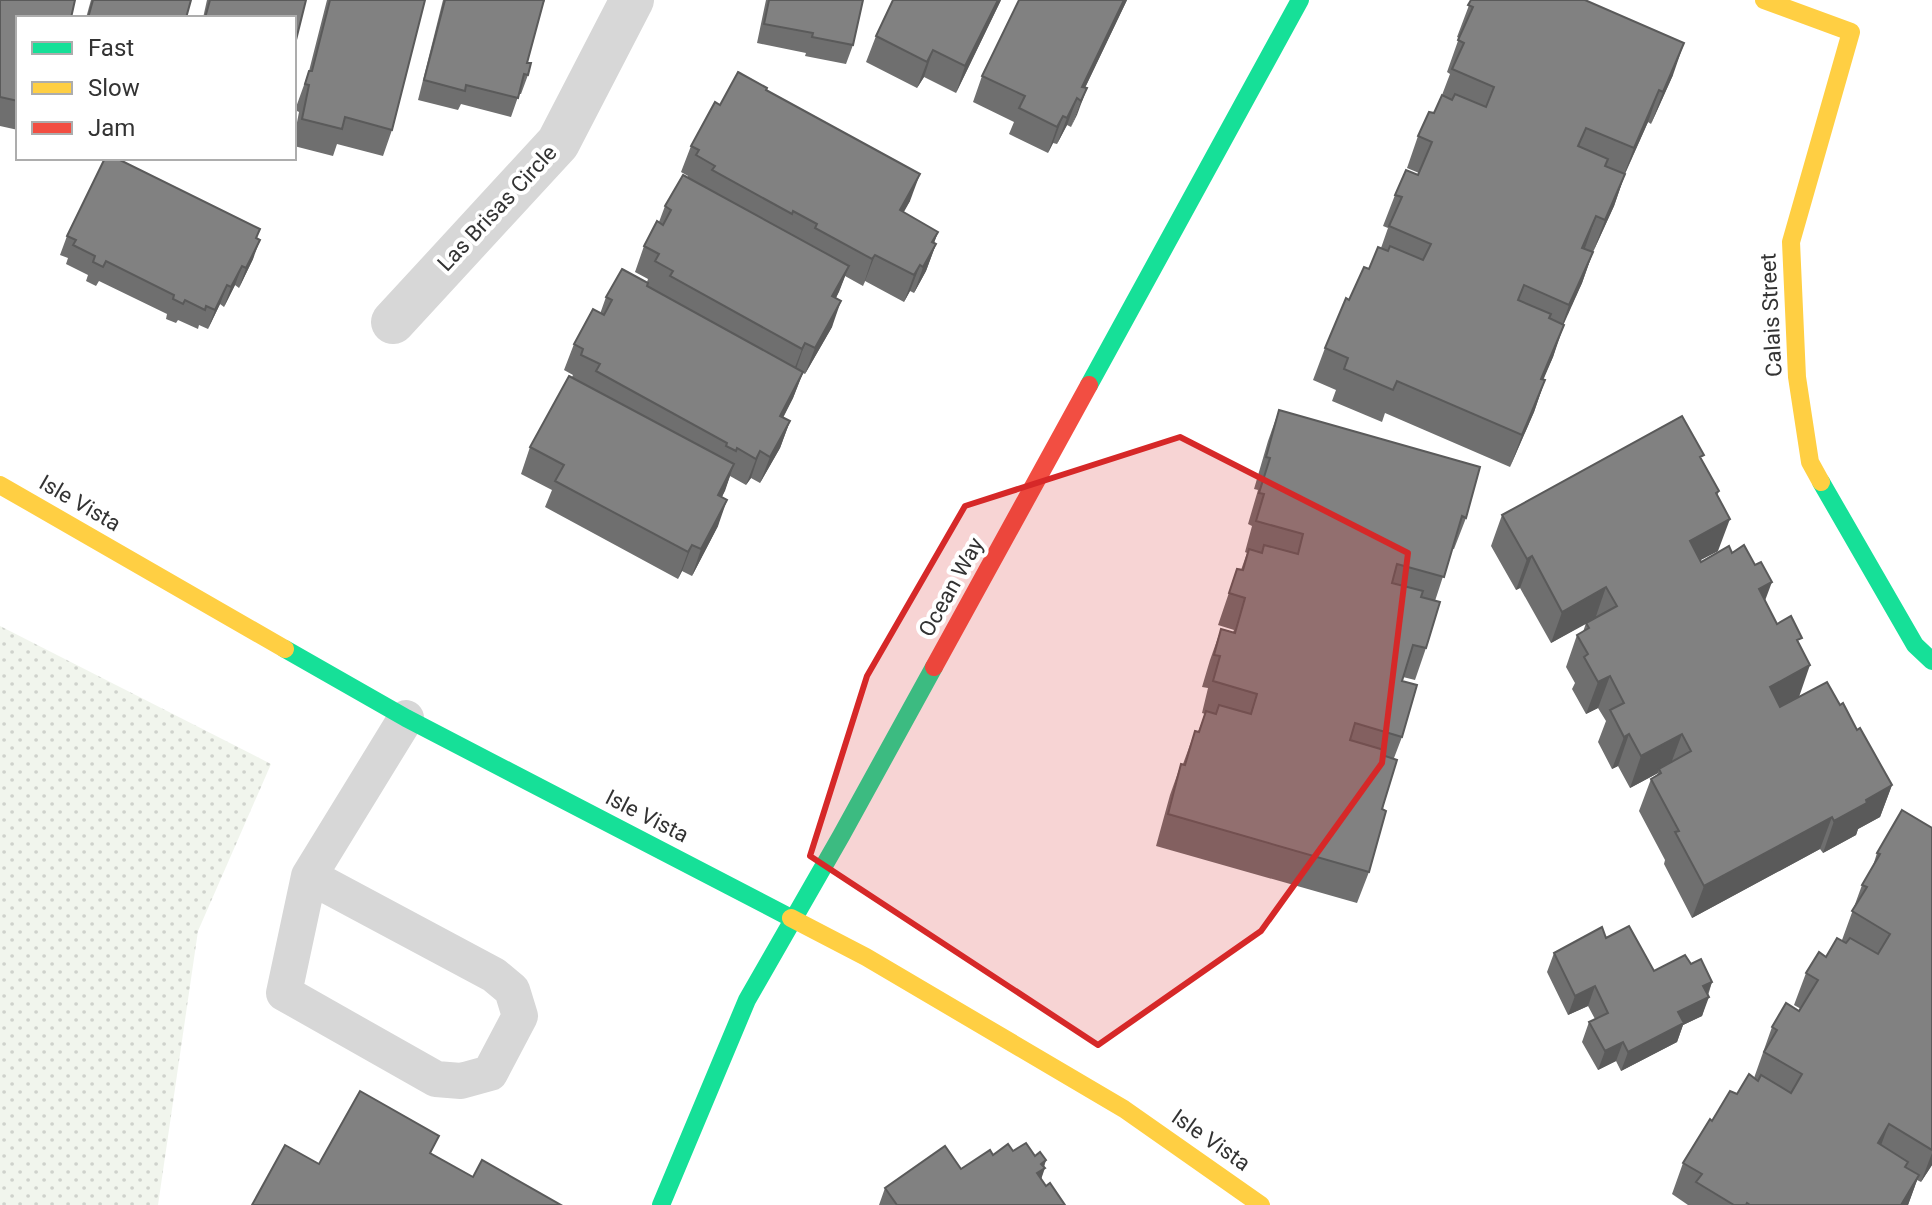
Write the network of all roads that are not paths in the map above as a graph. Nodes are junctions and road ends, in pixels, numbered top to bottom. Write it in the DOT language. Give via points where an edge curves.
graph roads {
  1 [pos="632,0"];
  2 [pos="1300,0"];
  3 [pos="1764,0"];
  4 [pos="393,322"];
  5 [pos="0,485"];
  6 [pos="1932,661"];
  7 [pos="406,718"];
  8 [pos="309,876"];
  9 [pos="793,919"];
  10 [pos="661,1205"];
  11 [pos="1261,1205"];
  1 -- 4 [label="street, Las Brisas Circle" via="558,143"];
  2 -- 9 [label="street, Ocean Way"];
  3 -- 6 [label="street, Calais Street" via="1851,32 1791,242 1797,377 1810,462 1915,645"];
  5 -- 7 [label="street, Isle Vista"];
  7 -- 8 [label="lane"];
  7 -- 9 [label="street, Isle Vista"];
  8 -- 8 [label="lane" via="284,993 436,1079 461,1081 490,1073 520,1016 512,990 494,975"];
  9 -- 10 [label="street, Ocean Way" via="747,1000"];
  9 -- 11 [label="street, Isle Vista" via="1124,1109"];
}
